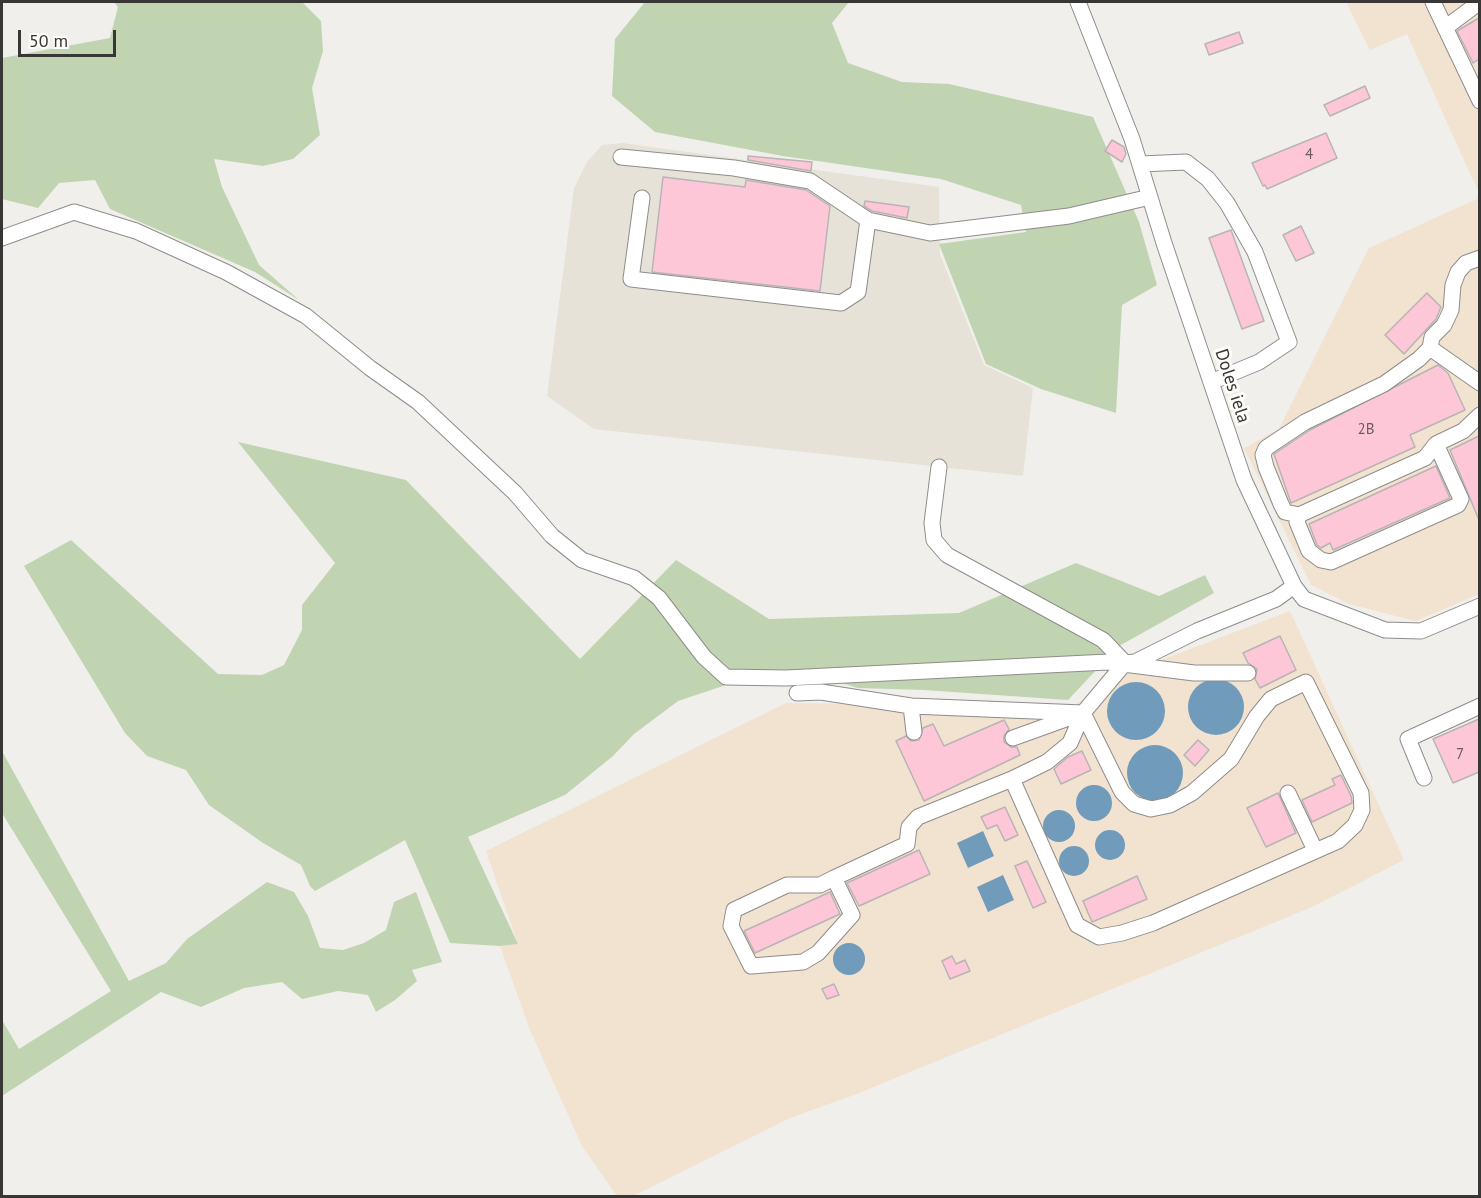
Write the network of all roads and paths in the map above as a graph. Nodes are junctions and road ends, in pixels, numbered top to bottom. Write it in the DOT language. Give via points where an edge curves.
graph roads {
  1 [pos="1078,2"];
  2 [pos="1433,2"];
  3 [pos="1479,2"];
  4 [pos="1445,28"];
  5 [pos="1479,101"];
  6 [pos="621,157"];
  7 [pos="1140,164"];
  8 [pos="1150,197"];
  9 [pos="642,198"];
  10 [pos="868,220"];
  11 [pos="2,238"];
  12 [pos="1479,258"];
  13 [pos="1430,348"];
  14 [pos="1211,382"];
  15 [pos="1479,383"];
  16 [pos="1479,416"];
  17 [pos="1436,444"];
  18 [pos="939,467"];
  19 [pos="1299,515"];
  20 [pos="1294,586"];
  21 [pos="1479,606"];
  22 [pos="1125,663"];
  23 [pos="1248,673"];
  24 [pos="796,693"];
  25 [pos="911,706"];
  26 [pos="1479,706"];
  27 [pos="1083,713"];
  28 [pos="914,732"];
  29 [pos="1013,738"];
  30 [pos="1424,778"];
  31 [pos="1012,779"];
  32 [pos="1288,793"];
  33 [pos="1315,850"];
  34 [pos="834,878"];
  1 -- 7 [label="street, Doles iela"];
  2 -- 4 [label="street"];
  3 -- 4 [label="street"];
  4 -- 5 [label="street"];
  6 -- 10 [label="street" via="734,168 810,181"];
  7 -- 8 [label="street, Doles iela"];
  7 -- 14 [label="street" via="1186,162 1208,179 1255,252 1289,342 1259,362"];
  8 -- 10 [label="street" via="1069,216 930,233"];
  8 -- 14 [label="street, Doles iela"];
  9 -- 10 [label="street" via="631,279 841,303 858,292"];
  11 -- 22 [label="street" via="74,212 136,231 226,272 306,316 418,402 515,494 552,536 582,560 634,578 659,598 704,657 726,677 786,678"];
  12 -- 13 [label="street" via="1466,263 1458,272 1451,310 1432,337"];
  13 -- 15 [label="street"];
  13 -- 19 [label="street" via="1384,384 1323,413 1266,448 1266,467 1281,504 1285,512"];
  14 -- 20 [label="street, Doles iela" via="1248,490"];
  16 -- 17 [label="street" via="1463,431"];
  17 -- 19 [label="street" via="1425,458"];
  17 -- 19 [label="street" via="1461,499 1458,505 1331,562 1309,551 1297,522"];
  18 -- 22 [label="street" via="932,523 934,540 946,555 1103,640"];
  20 -- 21 [label="street, Doles iela" via="1304,599 1385,630 1421,631"];
  20 -- 22 [label="street" via="1276,599"];
  22 -- 23 [label="street" via="1194,673"];
  22 -- 27 [label="street"];
  24 -- 25 [label="street" via="821,692"];
  25 -- 27 [label="street"];
  25 -- 28 [label="street"];
  26 -- 30 [label="street" via="1408,739"];
  27 -- 29 [label="street"];
  27 -- 31 [label="street" via="1070,743 1047,762"];
  27 -- 33 [label="street" via="1122,792 1134,804 1151,809 1170,806 1192,793 1231,759 1271,699 1306,682 1361,793 1362,810 1338,841"];
  31 -- 33 [label="street" via="1077,925 1099,937 1152,923"];
  31 -- 34 [label="street" via="943,800 909,826 908,844"];
  32 -- 33 [label="street"];
  34 -- 34 [label="street" via="820,885 787,885 734,910 731,926 751,966 803,962 818,953 852,915"];
}
